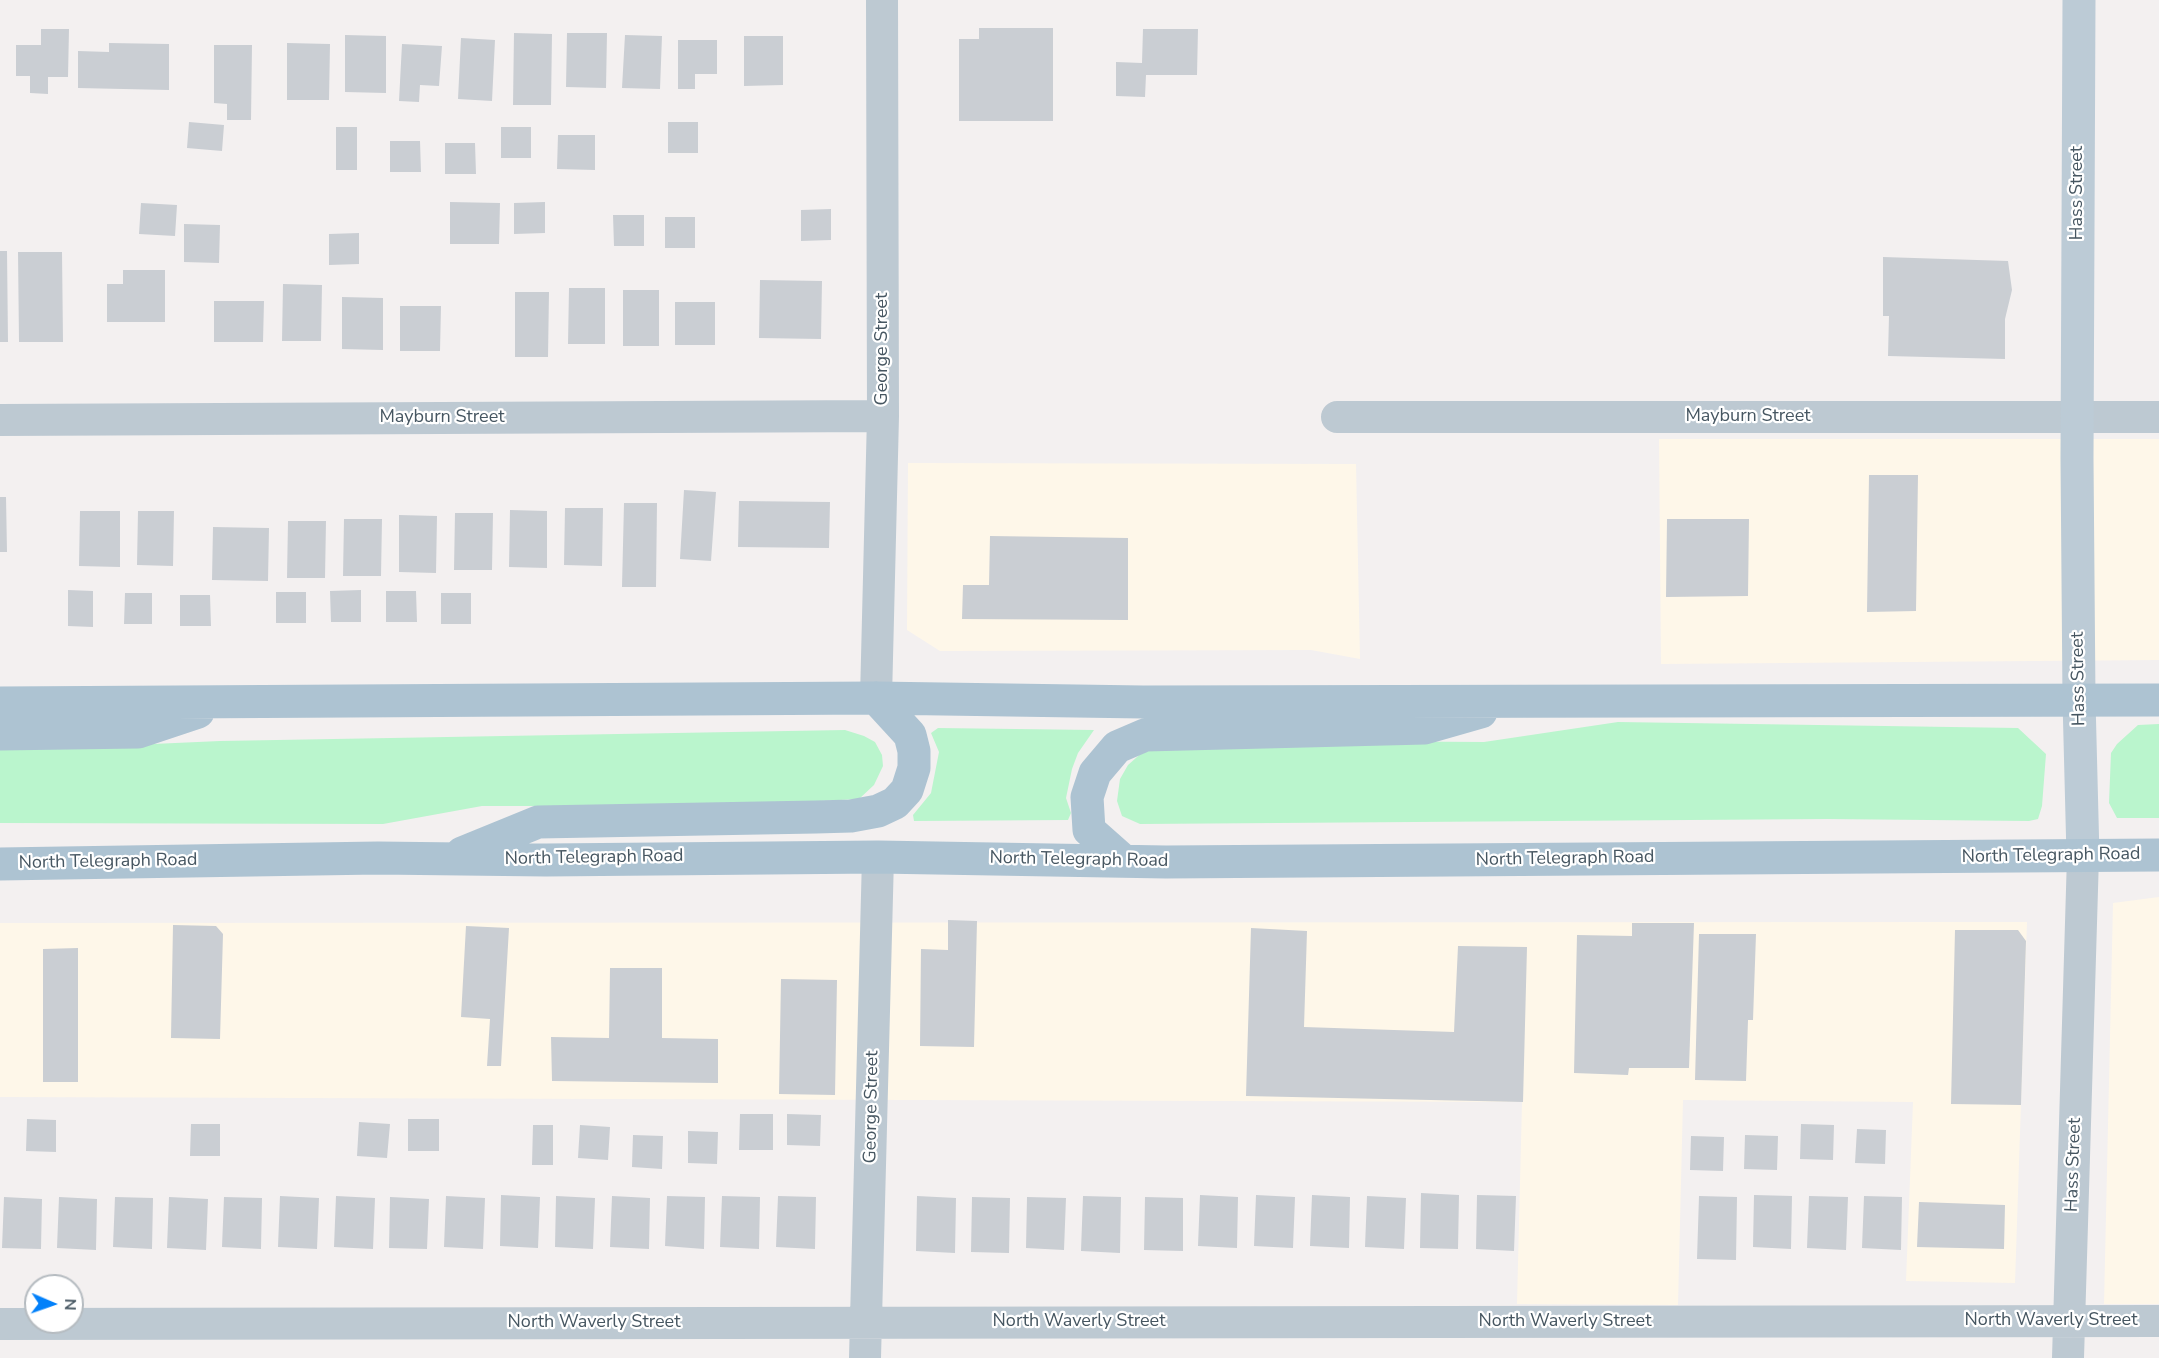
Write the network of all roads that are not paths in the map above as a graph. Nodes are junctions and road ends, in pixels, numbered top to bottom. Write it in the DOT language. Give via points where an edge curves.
graph roads {
  1 [pos="882,0"];
  2 [pos="2079,0"];
  3 [pos="883,416"];
  4 [pos="1337,417"];
  5 [pos="2076,417"];
  6 [pos="2159,417"];
  7 [pos="0,420"];
  8 [pos="876,698"];
  9 [pos="2079,700"];
  10 [pos="2159,700"];
  11 [pos="1524,701"];
  12 [pos="0,703"];
  13 [pos="225,703"];
  14 [pos="0,734"];
  15 [pos="2159,855"];
  16 [pos="2083,856"];
  17 [pos="878,857"];
  18 [pos="448,859"];
  19 [pos="1124,861"];
  20 [pos="0,864"];
  21 [pos="2070,1321"];
  22 [pos="867,1322"];
  23 [pos="2159,1322"];
  24 [pos="0,1324"];
  25 [pos="865,1358"];
  26 [pos="2068,1358"];
  1 -- 3 [label="street, George Street"];
  2 -- 5 [label="street, Hass Street"];
  3 -- 7 [label="street, Mayburn Street"];
  3 -- 8 [label="street, George Street"];
  4 -- 5 [label="street, Mayburn Street"];
  5 -- 6 [label="street, Mayburn Street"];
  5 -- 9 [label="street, Hass Street"];
  8 -- 11 [label="main road"];
  8 -- 13 [label="main road"];
  8 -- 18 [label="main road" via="910,735 914,751 914,768 907,790 895,803 878,811 851,816 538,822"];
  9 -- 10 [label="main road"];
  9 -- 11 [label="main road"];
  9 -- 16 [label="street, Hass Street"];
  11 -- 19 [label="main road" via="1425,728 1145,735 1117,747 1095,773 1087,796 1089,830"];
  12 -- 13 [label="main road"];
  13 -- 14 [label="main road" via="138,732"];
  15 -- 16 [label="main road, North Telegraph Road"];
  16 -- 19 [label="main road, North Telegraph Road"];
  16 -- 21 [label="street, Hass Street"];
  17 -- 18 [label="main road, North Telegraph Road"];
  17 -- 19 [label="main road, North Telegraph Road"];
  17 -- 22 [label="street, George Street"];
  18 -- 20 [label="main road, North Telegraph Road"];
  21 -- 22 [label="street, North Waverly Street"];
  21 -- 23 [label="street, North Waverly Street"];
  21 -- 26 [label="street, Hass Street"];
  22 -- 24 [label="street, North Waverly Street"];
  22 -- 25 [label="street, George Street"];
}
